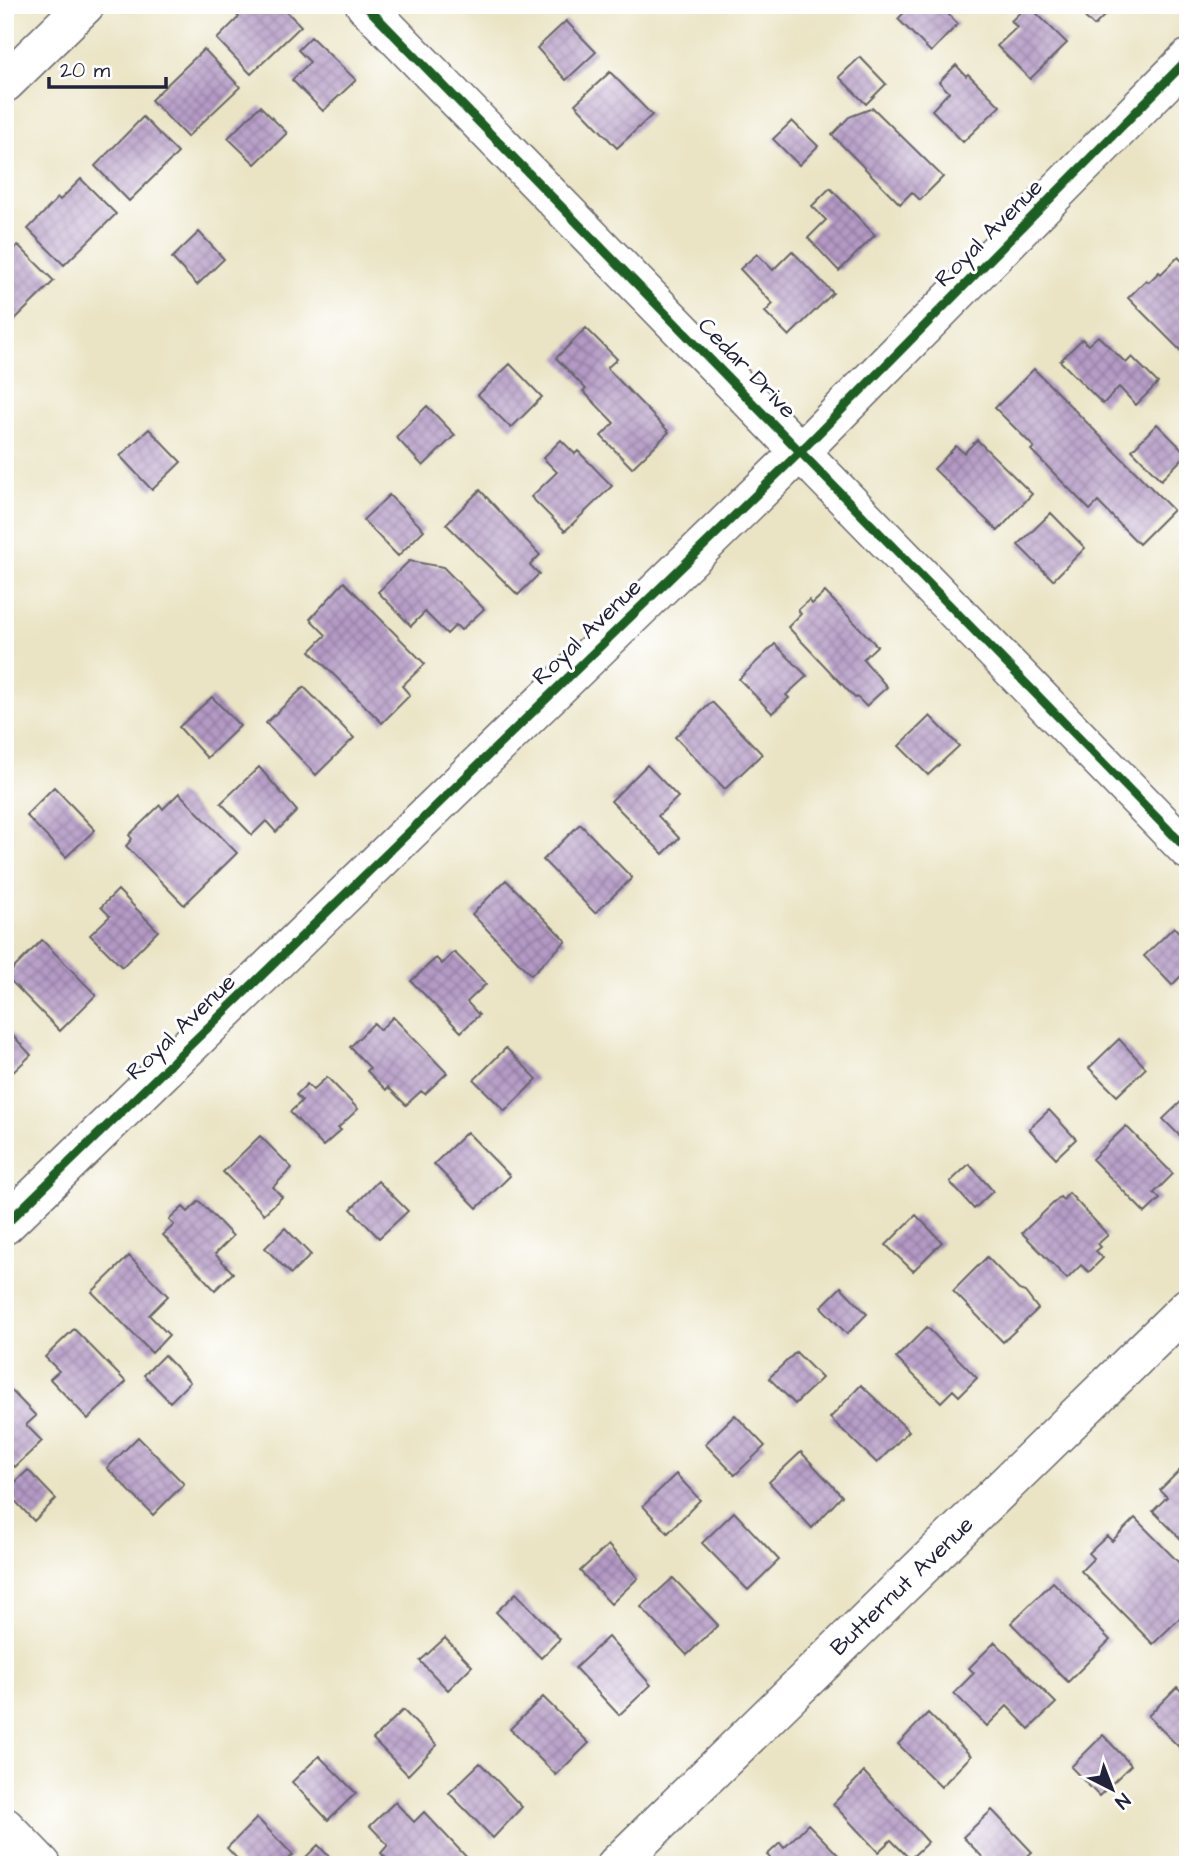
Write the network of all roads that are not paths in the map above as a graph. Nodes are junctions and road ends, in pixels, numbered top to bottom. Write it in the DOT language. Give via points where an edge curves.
graph roads {
  1 [pos="85,5"];
  2 [pos="365,5"];
  3 [pos="1188,59"];
  4 [pos="5,83"];
  5 [pos="801,451"];
  6 [pos="1188,850"];
  7 [pos="5,1225"];
  8 [pos="1188,1307"];
  9 [pos="5,1827"];
  10 [pos="42,1865"];
  11 [pos="616,1865"];
  1 -- 4 [label="street"];
  2 -- 5 [label="street, Cedar Drive"];
  3 -- 5 [label="street, Royal Avenue"];
  5 -- 6 [label="street, Cedar Drive"];
  5 -- 7 [label="street, Royal Avenue"];
  8 -- 11 [label="street, Butternut Avenue"];
  9 -- 10 [label="street"];
}
